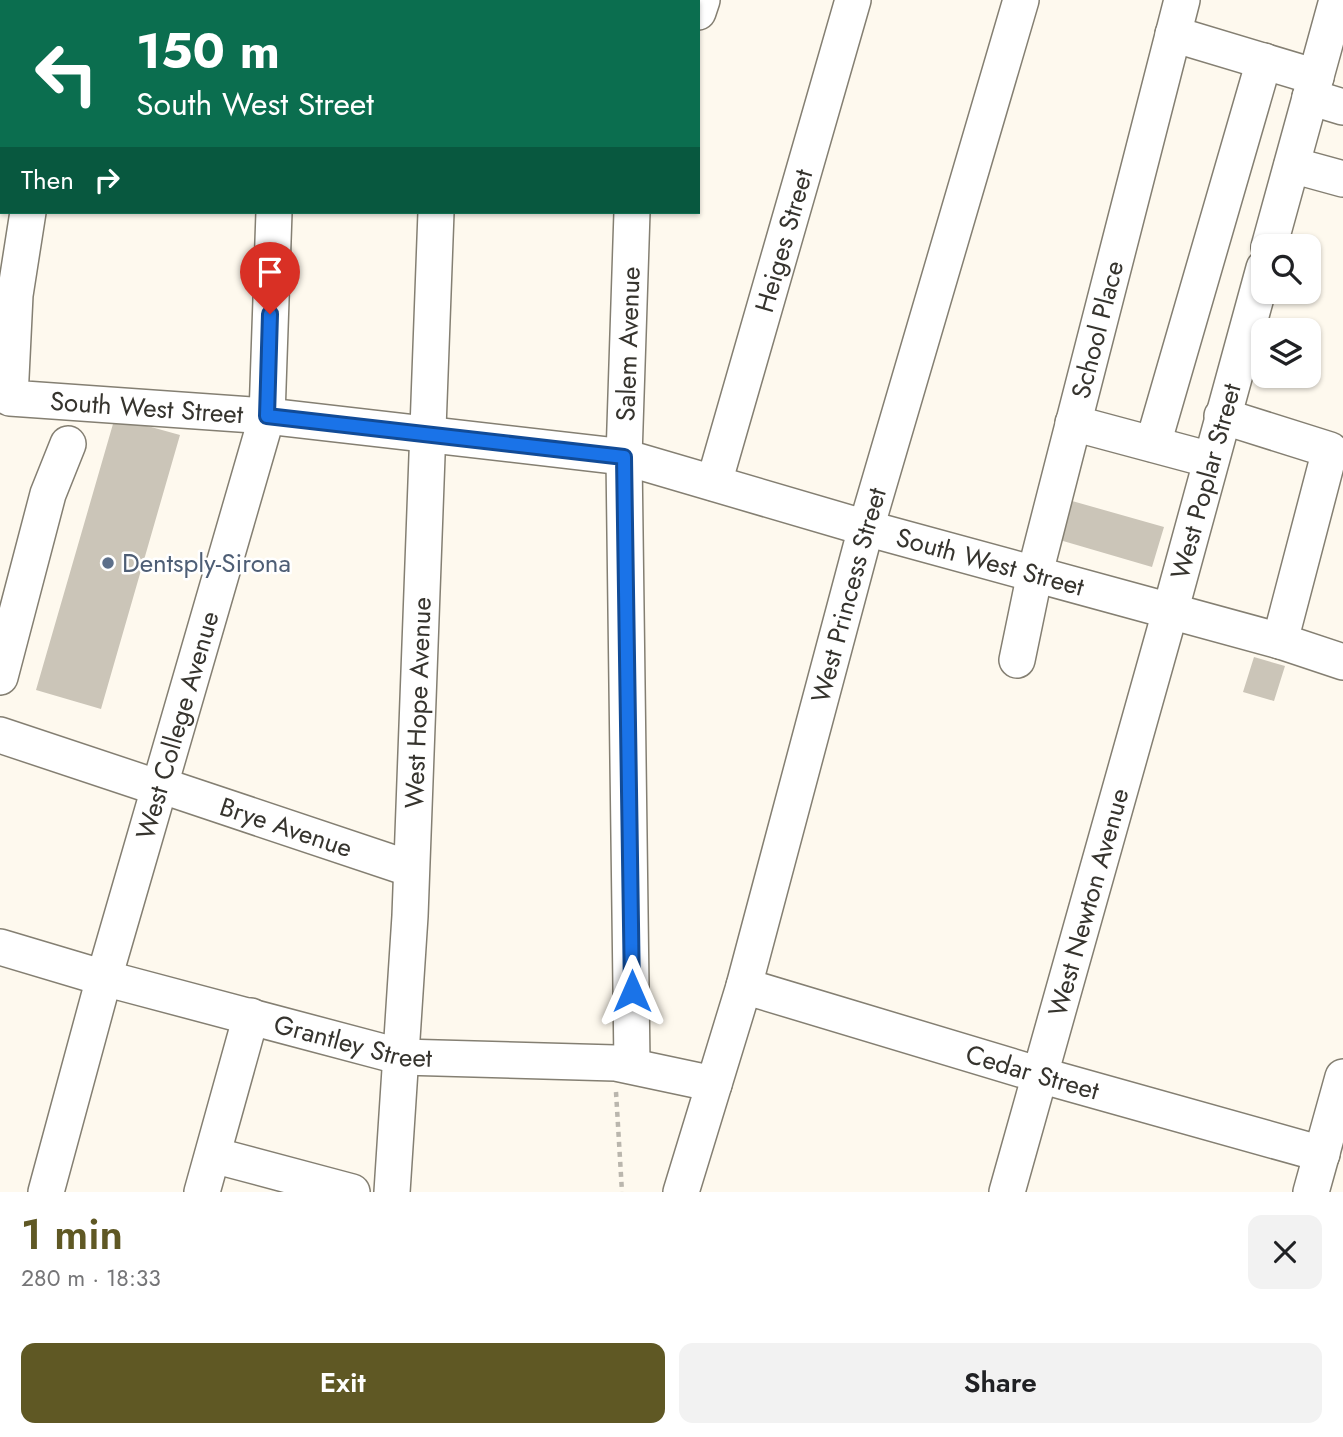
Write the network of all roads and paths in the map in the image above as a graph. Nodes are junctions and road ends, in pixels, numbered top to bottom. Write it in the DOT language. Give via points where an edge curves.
graph roads {
  1 [pos="853,0"];
  2 [pos="1021,0"];
  3 [pos="1182,0"];
  4 [pos="1337,0"];
  5 [pos="1173,34"];
  6 [pos="1264,61"];
  7 [pos="1313,87"];
  8 [pos="1343,107"];
  9 [pos="1292,165"];
  10 [pos="1343,179"];
  11 [pos="28,214"];
  12 [pos="274,214"];
  13 [pos="436,214"];
  14 [pos="634,221"];
  15 [pos="1273,234"];
  16 [pos="1210,246"];
  17 [pos="1251,257"];
  18 [pos="1254,304"];
  19 [pos="267,416"];
  20 [pos="1222,416"];
  21 [pos="1073,423"];
  22 [pos="429,435"];
  23 [pos="68,444"];
  24 [pos="1153,444"];
  25 [pos="624,457"];
  26 [pos="1211,460"];
  27 [pos="714,483"];
  28 [pos="866,528"];
  29 [pos="1035,573"];
  30 [pos="1170,612"];
  31 [pos="1280,641"];
  32 [pos="1017,660"];
  33 [pos="1343,662"];
  34 [pos="0,677"];
  35 [pos="0,735"];
  36 [pos="159,787"];
  37 [pos="411,869"];
  38 [pos="0,947"];
  39 [pos="104,978"];
  40 [pos="744,986"];
  41 [pos="251,1016"];
  42 [pos="402,1058"];
  43 [pos="623,1064"];
  44 [pos="1040,1075"];
  45 [pos="1343,1077"];
  46 [pos="714,1084"];
  47 [pos="1338,1118"];
  48 [pos="1322,1154"];
  49 [pos="213,1155"];
  50 [pos="46,1192"];
  51 [pos="202,1192"];
  52 [pos="352,1192"];
  53 [pos="392,1192"];
  54 [pos="622,1192"];
  55 [pos="681,1192"];
  56 [pos="1007,1192"];
  57 [pos="1311,1192"];
  1 -- 27 [label="street, Heiges Street"];
  2 -- 28 [label="street, West Princess Street"];
  3 -- 5 [label="street, School Place"];
  4 -- 7 [label="street"];
  5 -- 6 [label="street"];
  5 -- 21 [label="street, School Place"];
  6 -- 7 [label="street"];
  6 -- 16 [label="street"];
  7 -- 8 [label="street"];
  7 -- 9 [label="street"];
  9 -- 10 [label="street"];
  9 -- 15 [label="street"];
  11 -- 19 [label="street, South West Street" via="15,295 10,398"];
  12 -- 19 [label="street, West College Avenue"];
  13 -- 22 [label="street, West Hope Avenue"];
  14 -- 25 [label="street, Salem Avenue"];
  16 -- 17 [label="street"];
  16 -- 24 [label="street"];
  18 -- 20 [label="street, West Poplar Street"];
  19 -- 22 [label="street, South West Street"];
  19 -- 36 [label="street, West College Avenue"];
  20 -- 26 [label="street, West Poplar Street"];
  20 -- 31 [label="street" via="1330,450"];
  21 -- 24 [label="street"];
  21 -- 29 [label="street, School Place"];
  22 -- 25 [label="street, South West Street"];
  22 -- 37 [label="street, West Hope Avenue"];
  23 -- 34 [label="street" via="48,494"];
  24 -- 26 [label="street"];
  25 -- 27 [label="street, South West Street"];
  25 -- 43 [label="street, Salem Avenue"];
  26 -- 30 [label="street, West Poplar Street"];
  27 -- 28 [label="street, South West Street"];
  28 -- 29 [label="street, South West Street"];
  28 -- 40 [label="street, West Princess Street"];
  29 -- 30 [label="street, South West Street"];
  29 -- 32 [label="street, School Place"];
  30 -- 31 [label="street, South West Street"];
  30 -- 44 [label="street, West Newton Avenue"];
  31 -- 33 [label="street, South West Street"];
  35 -- 36 [label="street, Brye Avenue"];
  36 -- 37 [label="street, Brye Avenue"];
  36 -- 39 [label="street, West College Avenue"];
  37 -- 42 [label="street, West Hope Avenue"];
  38 -- 39 [label="street, Grantley Street"];
  39 -- 41 [label="street, Grantley Street"];
  39 -- 50 [label="street, West College Avenue"];
  40 -- 44 [label="street, Cedar Street"];
  40 -- 46 [label="street, West Princess Street"];
  41 -- 42 [label="street, Grantley Street"];
  41 -- 49 [label="street"];
  42 -- 43 [label="street, Grantley Street"];
  42 -- 53 [label="street, West Hope Avenue"];
  43 -- 46 [label="street, Grantley Street"];
  43 -- 54 [label="path"];
  44 -- 48 [label="street, Cedar Street"];
  44 -- 56 [label="street, West Newton Avenue"];
  45 -- 47 [label="street"];
  46 -- 55 [label="street, West Princess Street"];
  47 -- 48 [label="street"];
  48 -- 57 [label="street"];
  49 -- 51 [label="street"];
  49 -- 52 [label="street"];
}
